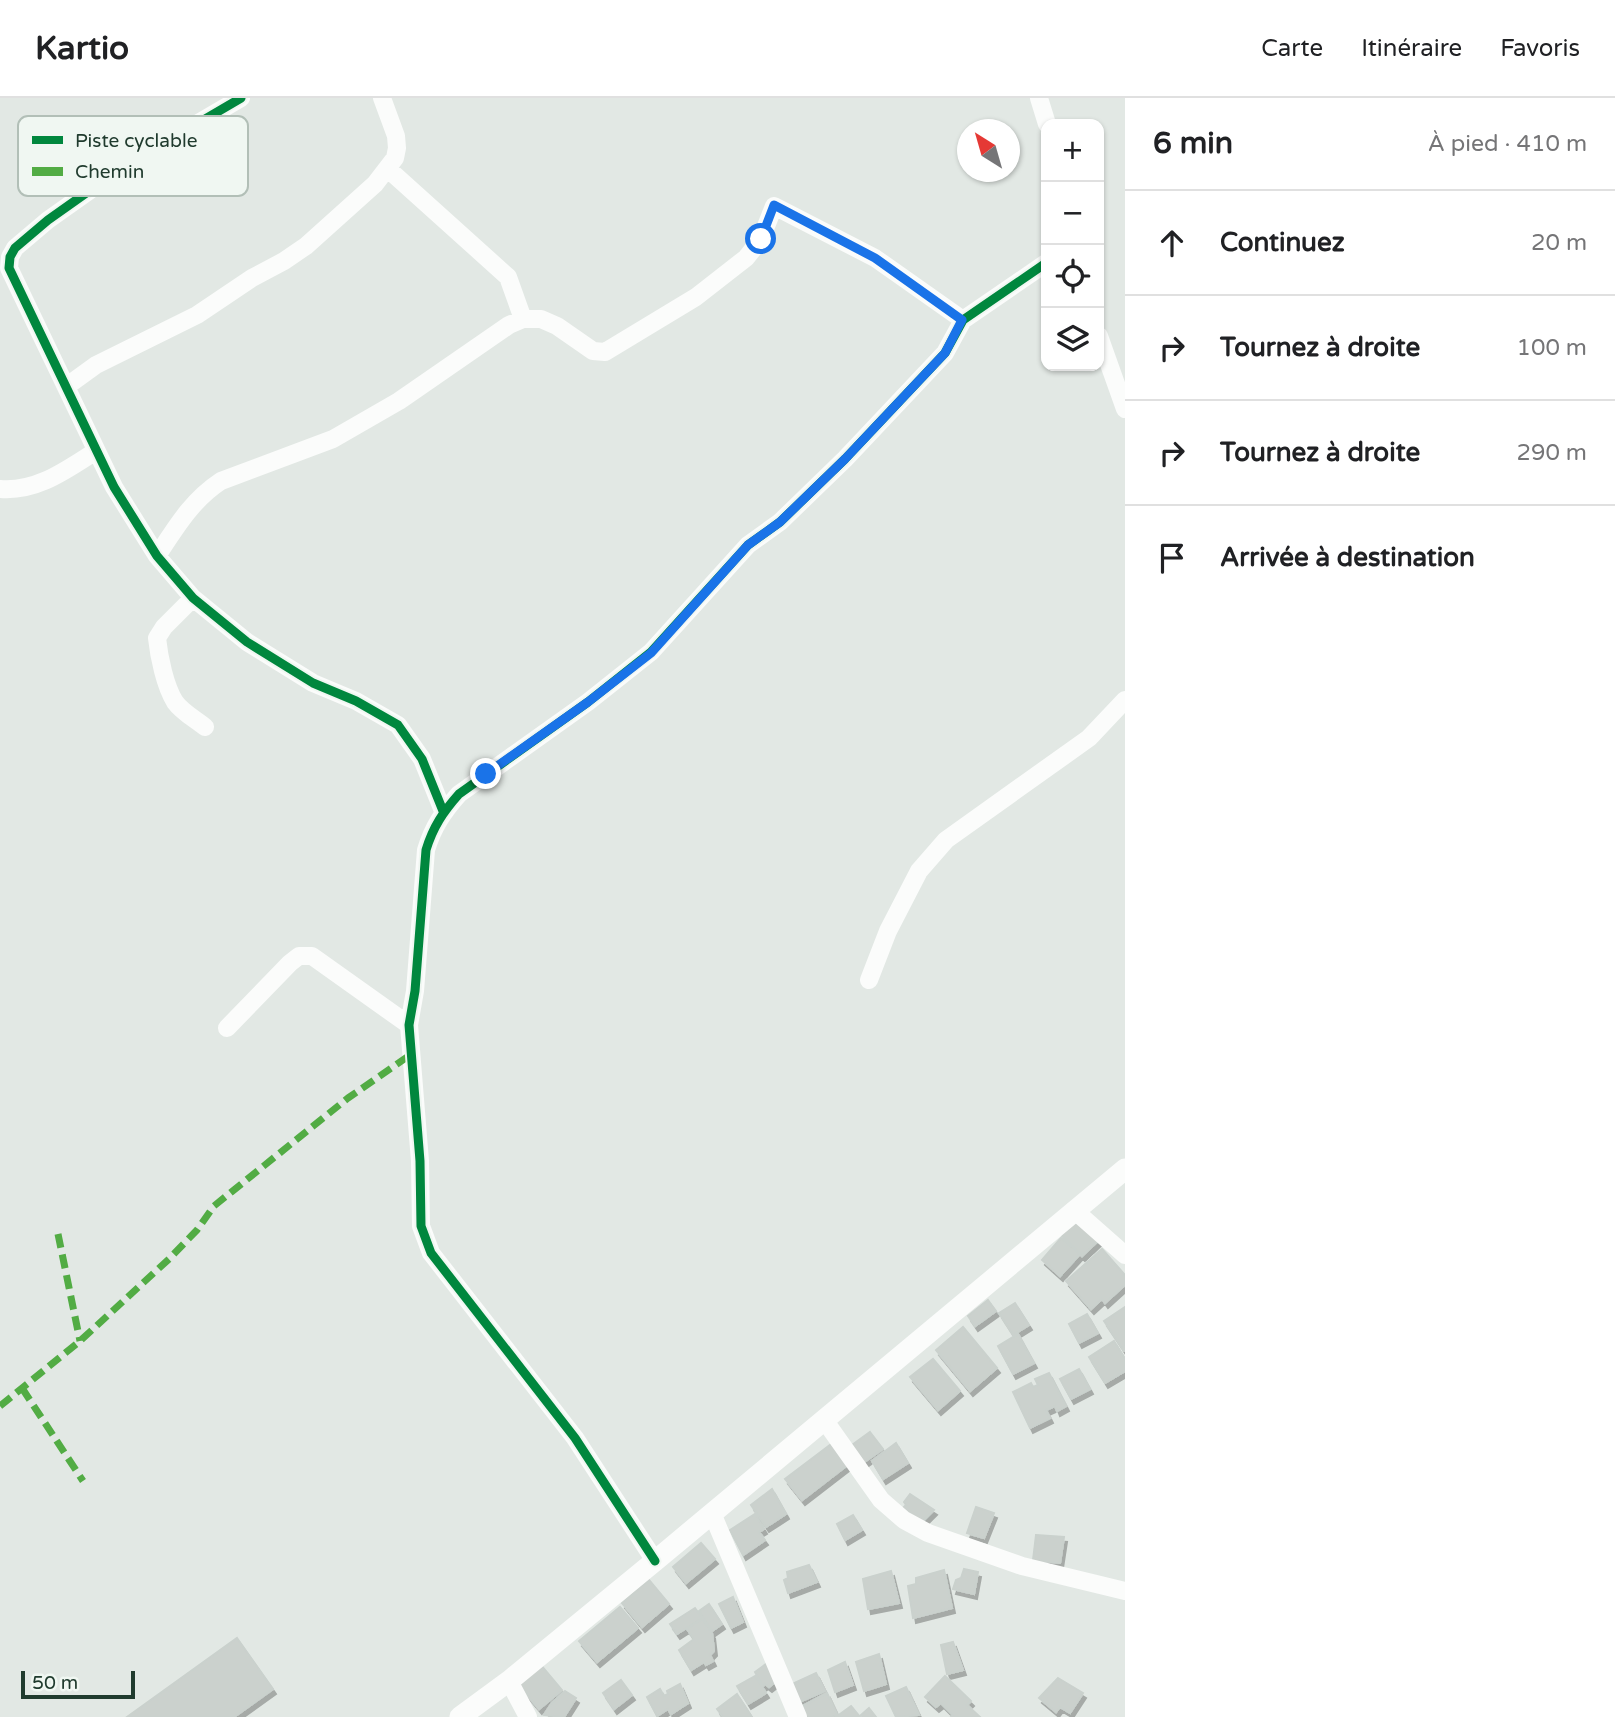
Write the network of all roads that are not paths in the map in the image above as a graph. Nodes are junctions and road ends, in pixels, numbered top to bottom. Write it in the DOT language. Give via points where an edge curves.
graph roads {
  1 [pos="242,98"];
  2 [pos="382,98"];
  3 [pos="1039,98"];
  4 [pos="211,116"];
  5 [pos="1045,119"];
  6 [pos="388,169"];
  7 [pos="82,196"];
  8 [pos="1041,266"];
  9 [pos="523,319"];
  10 [pos="962,320"];
  11 [pos="1104,349"];
  12 [pos="67,386"];
  13 [pos="1125,409"];
  14 [pos="96,451"];
  15 [pos="0,489"];
  16 [pos="158,556"];
  17 [pos="193,598"];
  18 [pos="1125,699"];
  19 [pos="205,727"];
  20 [pos="443,811"];
  21 [pos="869,979"];
  22 [pos="409,1026"];
  23 [pos="227,1028"];
  24 [pos="1125,1169"];
  25 [pos="1074,1210"];
  26 [pos="1125,1255"];
  27 [pos="825,1420"];
  28 [pos="712,1513"];
  29 [pos="655,1561"];
  30 [pos="1125,1591"];
  31 [pos="509,1681"];
  32 [pos="460,1717"];
  33 [pos="528,1717"];
  34 [pos="798,1717"];
  1 -- 4 [label="street"];
  2 -- 6 [label="street" via="396,136 395,158"];
  3 -- 5 [label="street"];
  6 -- 9 [label="street" via="508,277"];
  6 -- 12 [label="street" via="329,226 284,261 197,315 96,365"];
  7 -- 12 [label="street" via="15,248 9,268"];
  8 -- 10 [label="street"];
  9 -- 10 [label="street" via="541,319 593,351 605,352 696,297 746,258 761,239 774,205 875,258"];
  9 -- 16 [label="street" via="333,439 221,481 194,502"];
  10 -- 20 [label="street" via="945,353 927,373 780,522 748,545 651,653 459,794"];
  11 -- 13 [label="street"];
  12 -- 14 [label="street"];
  14 -- 15 [label="street" via="39,484"];
  14 -- 16 [label="street"];
  16 -- 17 [label="street"];
  17 -- 19 [label="street" via="157,638 175,702"];
  17 -- 20 [label="street" via="247,642 313,683 398,725 422,759"];
  18 -- 21 [label="street" via="1089,738 946,840 919,871"];
  20 -- 22 [label="street" via="426,850"];
  22 -- 23 [label="street" via="305,955 289,963"];
  22 -- 29 [label="street" via="421,1226 431,1253 575,1438"];
  24 -- 25 [label="street"];
  25 -- 26 [label="street"];
  25 -- 27 [label="street"];
  27 -- 28 [label="street"];
  27 -- 30 [label="street" via="881,1500 904,1520 1022,1566"];
  28 -- 29 [label="street"];
  28 -- 34 [label="street"];
  29 -- 31 [label="street"];
  31 -- 32 [label="street"];
  31 -- 33 [label="street"];
}
